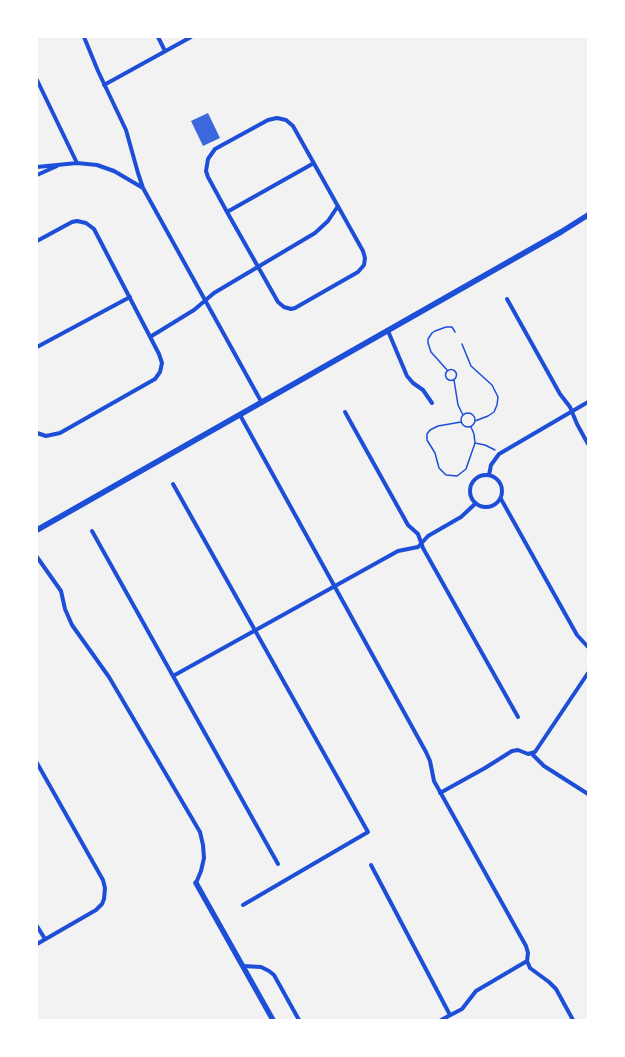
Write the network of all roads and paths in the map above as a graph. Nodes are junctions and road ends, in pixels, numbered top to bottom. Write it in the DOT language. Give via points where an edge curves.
graph roads {
  1 [pos="84,37"];
  2 [pos="158,37"];
  3 [pos="191,37"];
  4 [pos="165,51"];
  5 [pos="37,80"];
  6 [pos="104,85"];
  7 [pos="77,163"];
  8 [pos="314,163"];
  9 [pos="59,165"];
  10 [pos="37,167"];
  11 [pos="37,175"];
  12 [pos="143,188"];
  13 [pos="338,206"];
  14 [pos="227,212"];
  15 [pos="588,215"];
  16 [pos="37,241"];
  17 [pos="258,267"];
  18 [pos="130,297"];
  19 [pos="508,299"];
  20 [pos="205,300"];
  21 [pos="388,331"];
  22 [pos="455,332"];
  23 [pos="150,337"];
  24 [pos="462,344"];
  25 [pos="37,347"];
  26 [pos="448,371"];
  27 [pos="454,380"];
  28 [pos="588,402"];
  29 [pos="262,403"];
  30 [pos="432,403"];
  31 [pos="572,411"];
  32 [pos="345,412"];
  33 [pos="240,415"];
  34 [pos="463,415"];
  35 [pos="475,421"];
  36 [pos="461,422"];
  37 [pos="471,427"];
  38 [pos="37,433"];
  39 [pos="474,443"];
  40 [pos="588,444"];
  41 [pos="499,454"];
  42 [pos="489,475"];
  43 [pos="173,484"];
  44 [pos="501,499"];
  45 [pos="476,503"];
  46 [pos="37,530"];
  47 [pos="92,530"];
  48 [pos="421,544"];
  49 [pos="37,557"];
  50 [pos="334,586"];
  51 [pos="254,631"];
  52 [pos="588,647"];
  53 [pos="588,674"];
  54 [pos="173,676"];
  55 [pos="518,717"];
  56 [pos="532,754"];
  57 [pos="37,763"];
  58 [pos="440,793"];
  59 [pos="588,794"];
  60 [pos="278,864"];
  61 [pos="371,865"];
  62 [pos="196,883"];
  63 [pos="243,905"];
  64 [pos="37,926"];
  65 [pos="45,939"];
  66 [pos="37,944"];
  67 [pos="527,961"];
  68 [pos="243,966"];
  69 [pos="450,1015"];
  70 [pos="273,1020"];
  71 [pos="299,1020"];
  72 [pos="441,1020"];
  73 [pos="573,1020"];
  1 -- 6 [label="street"];
  2 -- 4 [label="street"];
  3 -- 4 [label="street"];
  4 -- 6 [label="street"];
  5 -- 7 [label="street"];
  6 -- 12 [label="street" via="126,130"];
  7 -- 9 [label="street"];
  7 -- 12 [label="street" via="107,168"];
  8 -- 13 [label="street"];
  8 -- 14 [label="street"];
  8 -- 14 [label="street" via="293,126 281,119 268,120 216,149 208,159 206,171"];
  9 -- 10 [label="street"];
  9 -- 11 [label="street"];
  12 -- 20 [label="street"];
  13 -- 17 [label="street" via="328,221 315,233"];
  13 -- 17 [label="street" via="365,254 364,265 358,272 291,309 281,305"];
  14 -- 17 [label="street"];
  15 -- 21 [label="street"];
  16 -- 18 [label="street" via="72,222 90,225"];
  17 -- 20 [label="street"];
  18 -- 23 [label="street"];
  18 -- 25 [label="street"];
  19 -- 31 [label="street"];
  20 -- 23 [label="street" via="194,310"];
  20 -- 29 [label="street"];
  21 -- 29 [label="street"];
  21 -- 30 [label="street" via="407,376 423,390"];
  22 -- 26 [label="path" via="452,328 446,327 432,333 428,339 431,352"];
  23 -- 38 [label="street" via="162,363 155,379 60,433 51,436"];
  24 -- 35 [label="path" via="471,366 492,385 498,397 498,405 494,412"];
  26 -- 27 [label="path" via="447,379"];
  26 -- 27 [label="path" via="456,372 457,377"];
  27 -- 34 [label="path" via="458,405"];
  28 -- 31 [label="street"];
  29 -- 33 [label="street"];
  31 -- 40 [label="street"];
  31 -- 41 [label="street"];
  32 -- 48 [label="street" via="408,525 418,534"];
  33 -- 46 [label="street"];
  33 -- 50 [label="street"];
  34 -- 35 [label="path" via="470,414"];
  34 -- 36 [label="path"];
  35 -- 37 [label="path"];
  36 -- 37 [label="path" via="466,428"];
  36 -- 39 [label="path" via="438,426 427,434 427,440 441,471 453,476 463,472 468,466"];
  37 -- 39 [label="path"];
  39 -- 41 [label="path" via="490,447"];
  41 -- 42 [label="street" via="491,465"];
  42 -- 44 [label="street" via="501,484"];
  42 -- 45 [label="street" via="481,476 472,484 470,492"];
  43 -- 51 [label="street"];
  44 -- 45 [label="street" via="495,505 487,507"];
  44 -- 52 [label="street" via="578,635"];
  45 -- 48 [label="street" via="461,518 428,536"];
  47 -- 54 [label="street"];
  48 -- 50 [label="street" via="415,549 398,550"];
  48 -- 55 [label="street"];
  49 -- 62 [label="street" via="61,591 66,613 72,625 109,677 200,832 204,858"];
  50 -- 51 [label="street"];
  50 -- 58 [label="street" via="426,752 432,777"];
  51 -- 54 [label="street"];
  51 -- 63 [label="street" via="368,832"];
  53 -- 56 [label="street"];
  54 -- 60 [label="street"];
  56 -- 58 [label="street" via="512,751"];
  56 -- 59 [label="street" via="544,766"];
  57 -- 65 [label="street" via="103,880 105,888 102,904 96,910"];
  58 -- 67 [label="street" via="526,946"];
  61 -- 69 [label="street"];
  62 -- 68 [label="street"];
  64 -- 65 [label="street"];
  65 -- 66 [label="street"];
  67 -- 69 [label="street" via="476,991 464,1007"];
  67 -- 73 [label="street" via="533,971 556,989"];
  68 -- 70 [label="street"];
  68 -- 71 [label="street" via="261,967 270,971"];
  69 -- 72 [label="street"];
}
